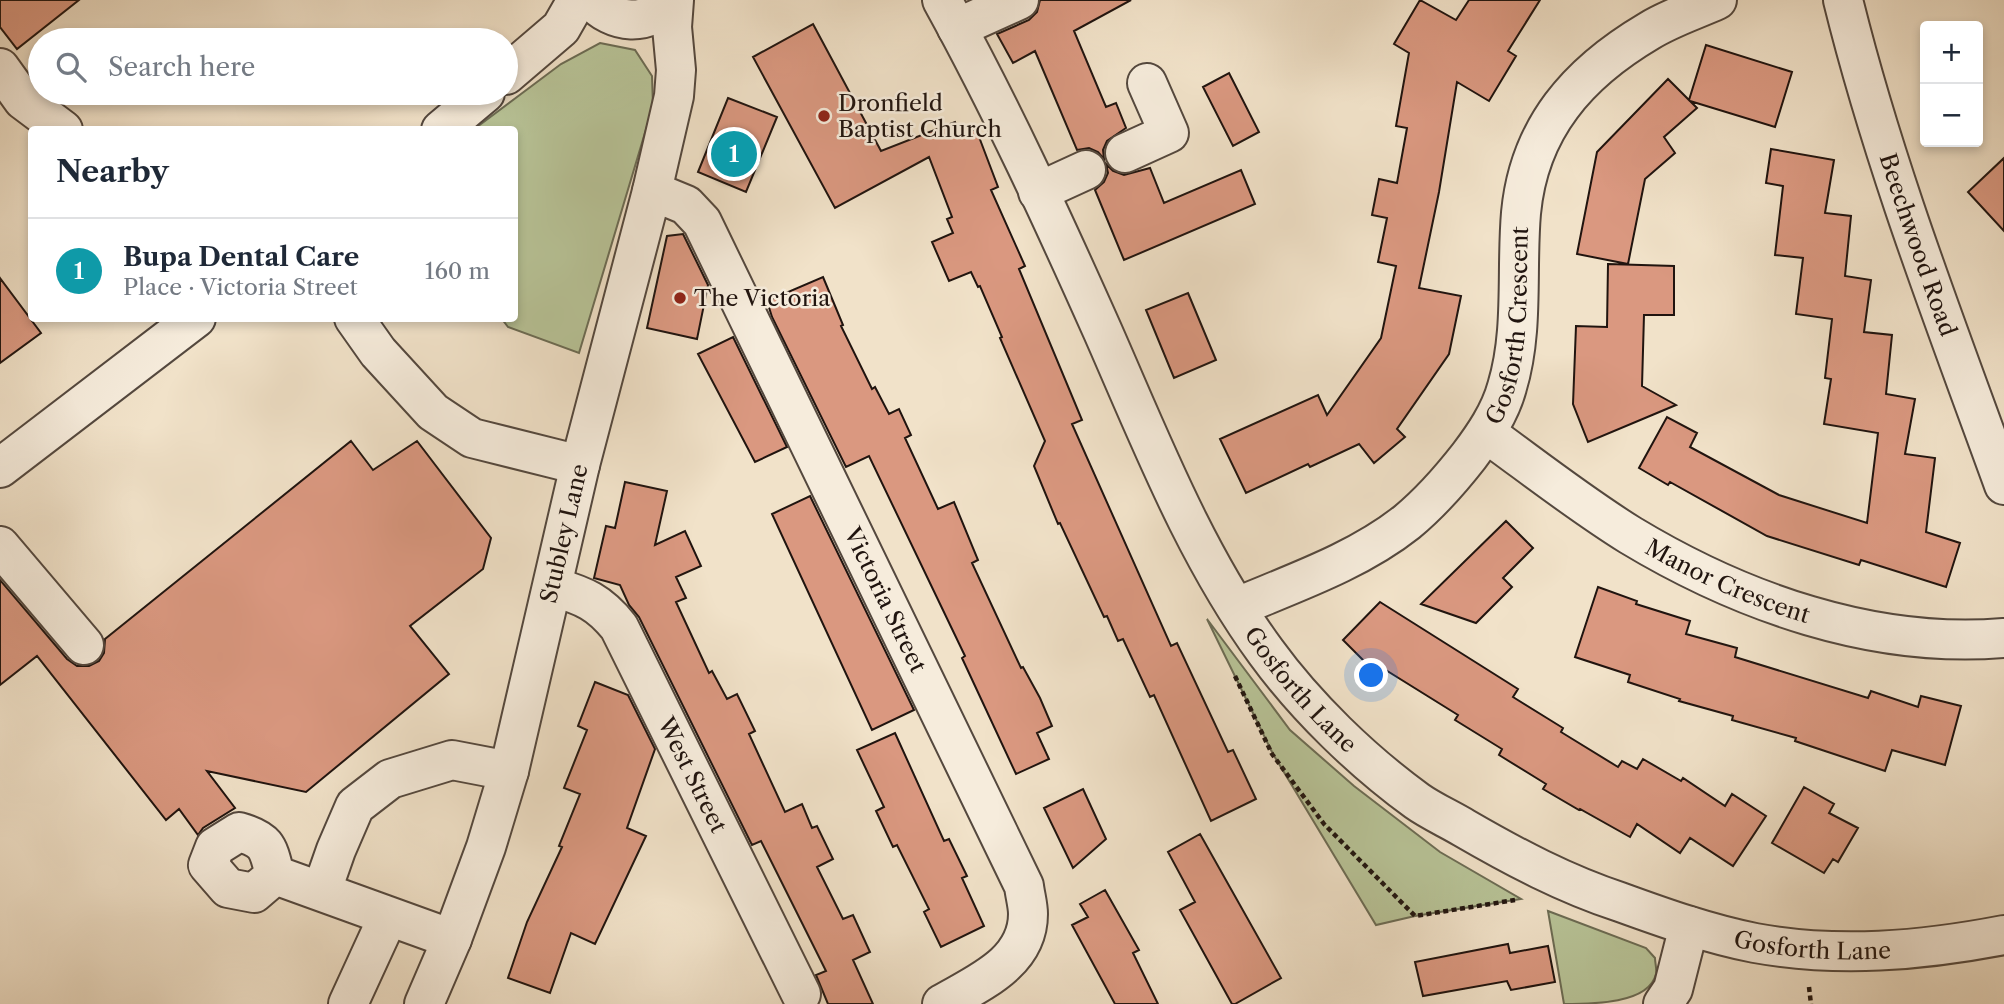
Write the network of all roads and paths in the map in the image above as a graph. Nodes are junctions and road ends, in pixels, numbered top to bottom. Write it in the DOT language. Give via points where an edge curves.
graph roads {
  1 [pos="672,0"];
  2 [pos="1019,0"];
  3 [pos="1717,0"];
  4 [pos="1843,0"];
  5 [pos="592,12"];
  6 [pos="950,14"];
  7 [pos="674,57"];
  8 [pos="518,66"];
  9 [pos="0,68"];
  10 [pos="1147,83"];
  11 [pos="28,104"];
  12 [pos="30,105"];
  13 [pos="471,105"];
  14 [pos="58,126"];
  15 [pos="447,126"];
  16 [pos="1125,153"];
  17 [pos="1086,170"];
  18 [pos="652,191"];
  19 [pos="1038,192"];
  20 [pos="191,322"];
  21 [pos="357,322"];
  22 [pos="1486,433"];
  23 [pos="580,465"];
  24 [pos="0,468"];
  25 [pos="2004,485"];
  26 [pos="3,556"];
  27 [pos="554,587"];
  28 [pos="1237,607"];
  29 [pos="2004,638"];
  30 [pos="84,645"];
  31 [pos="1231,668"];
  32 [pos="509,771"];
  33 [pos="275,875"];
  34 [pos="323,890"];
  35 [pos="1521,899"];
  36 [pos="388,916"];
  37 [pos="1689,926"];
  38 [pos="2004,935"];
  39 [pos="452,939"];
  40 [pos="801,994"];
  41 [pos="348,1004"];
  42 [pos="424,1004"];
  43 [pos="942,1004"];
  44 [pos="1663,1004"];
  1 -- 5 [label="street" via="639,20"];
  1 -- 7 [label="street, Stubley Lane"];
  2 -- 6 [label="street"];
  3 -- 22 [label="street, Gosforth Crescent" via="1650,30 1591,71 1552,117 1531,162 1521,212 1518,334 1507,388"];
  4 -- 25 [label="street, Beechwood Road" via="1901,200"];
  5 -- 7 [label="street" via="654,36"];
  5 -- 8 [label="street"];
  6 -- 19 [label="street, Gosforth Lane"];
  7 -- 18 [label="street, Stubley Lane" via="674,96"];
  9 -- 11 [label="street"];
  10 -- 16 [label="street" via="1169,133"];
  12 -- 14 [label="street"];
  13 -- 15 [label="street"];
  17 -- 19 [label="street"];
  18 -- 23 [label="street, Stubley Lane"];
  18 -- 43 [label="street, Victoria Street" via="686,205 702,222 1024,886 1028,914 1017,950 1006,965"];
  19 -- 28 [label="street, Gosforth Lane" via="1169,481"];
  20 -- 24 [label="street"];
  21 -- 23 [label="street" via="433,412 462,432"];
  22 -- 28 [label="street, Gosforth Crescent" via="1452,478 1406,522 1354,555"];
  22 -- 29 [label="street, Manor Crescent" via="1629,534 1748,594 1840,625 1908,638"];
  23 -- 27 [label="street, Stubley Lane"];
  26 -- 30 [label="street"];
  27 -- 32 [label="street, Stubley Lane"];
  27 -- 40 [label="street, West Street" via="604,608 619,627"];
  28 -- 37 [label="street, Gosforth Lane" via="1305,699 1337,733 1418,802 1582,889"];
  31 -- 35 [label="path" via="1272,754 1324,824 1415,916"];
  32 -- 34 [label="street" via="452,760 390,779 355,806"];
  32 -- 39 [label="street, Stubley Lane"];
  33 -- 34 [label="street"];
  34 -- 36 [label="street"];
  36 -- 39 [label="street"];
  36 -- 41 [label="street"];
  37 -- 38 [label="street, Gosforth Lane" via="1752,943 1857,953 1943,946"];
  37 -- 44 [label="street" via="1673,989"];
  39 -- 42 [label="street, Stubley Lane"];
}
